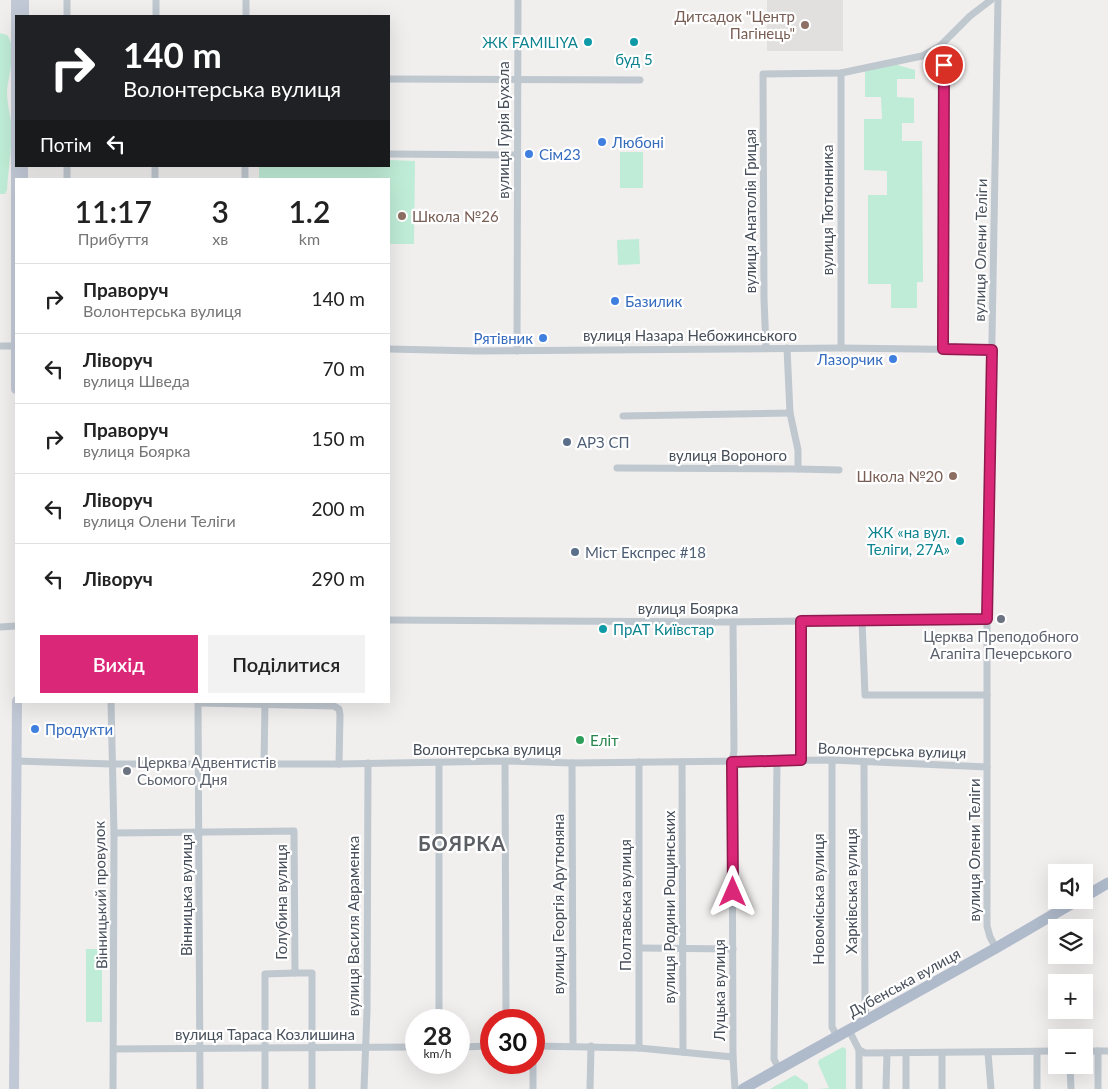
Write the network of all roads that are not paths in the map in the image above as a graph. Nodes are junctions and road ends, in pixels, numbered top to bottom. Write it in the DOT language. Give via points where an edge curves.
graph roads {
  1 [pos="16,0"];
  2 [pos="24,0"];
  3 [pos="66,0"];
  4 [pos="156,0"];
  5 [pos="246,0"];
  6 [pos="518,0"];
  7 [pos="991,0"];
  8 [pos="998,0"];
  9 [pos="16,15"];
  10 [pos="24,15"];
  11 [pos="67,15"];
  12 [pos="156,15"];
  13 [pos="246,15"];
  14 [pos="940,46"];
  15 [pos="841,73"];
  16 [pos="390,79"];
  17 [pos="517,79"];
  18 [pos="640,80"];
  19 [pos="390,154"];
  20 [pos="517,155"];
  21 [pos="0,346"];
  22 [pos="15,346"];
  23 [pos="766,348"];
  24 [pos="787,348"];
  25 [pos="841,348"];
  26 [pos="390,349"];
  27 [pos="943,349"];
  28 [pos="992,350"];
  29 [pos="517,351"];
  30 [pos="790,413"];
  31 [pos="623,416"];
  32 [pos="617,468"];
  33 [pos="798,469"];
  34 [pos="839,470"];
  35 [pos="987,619"];
  36 [pos="390,620"];
  37 [pos="801,621"];
  38 [pos="862,621"];
  39 [pos="732,622"];
  40 [pos="15,626"];
  41 [pos="0,627"];
  42 [pos="987,695"];
  43 [pos="16,703"];
  44 [pos="111,703"];
  45 [pos="198,703"];
  46 [pos="232,703"];
  47 [pos="265,704"];
  48 [pos="801,760"];
  49 [pos="832,760"];
  50 [pos="16,761"];
  51 [pos="505,761"];
  52 [pos="777,761"];
  53 [pos="199,762"];
  54 [pos="439,762"];
  55 [pos="639,762"];
  56 [pos="682,762"];
  57 [pos="732,762"];
  58 [pos="264,763"];
  59 [pos="368,763"];
  60 [pos="572,763"];
  61 [pos="864,763"];
  62 [pos="111,764"];
  63 [pos="339,764"];
  64 [pos="987,767"];
  65 [pos="199,832"];
  66 [pos="114,833"];
  67 [pos="1108,882"];
  68 [pos="1093,891"];
  69 [pos="1063,909"];
  70 [pos="640,948"];
  71 [pos="682,948"];
  72 [pos="996,948"];
  73 [pos="733,949"];
  74 [pos="295,973"];
  75 [pos="439,1009"];
  76 [pos="506,1009"];
  77 [pos="866,1020"];
  78 [pos="850,1030"];
  79 [pos="837,1036"];
  80 [pos="545,1046"];
  81 [pos="573,1046"];
  82 [pos="591,1046"];
  83 [pos="365,1047"];
  84 [pos="405,1047"];
  85 [pos="114,1048"];
  86 [pos="200,1048"];
  87 [pos="265,1048"];
  88 [pos="312,1048"];
  89 [pos="639,1048"];
  90 [pos="859,1050"];
  91 [pos="1048,1051"];
  92 [pos="1093,1051"];
  93 [pos="1098,1051"];
  94 [pos="1108,1051"];
  95 [pos="683,1052"];
  96 [pos="988,1052"];
  97 [pos="1036,1052"];
  98 [pos="886,1053"];
  99 [pos="906,1053"];
  100 [pos="942,1053"];
  101 [pos="733,1057"];
  102 [pos="779,1069"];
  103 [pos="533,1074"];
  104 [pos="1070,1074"];
  105 [pos="14,1089"];
  106 [pos="114,1089"];
  107 [pos="200,1089"];
  108 [pos="265,1089"];
  109 [pos="312,1089"];
  110 [pos="364,1089"];
  111 [pos="532,1089"];
  112 [pos="590,1089"];
  113 [pos="735,1089"];
  114 [pos="744,1089"];
  115 [pos="859,1089"];
  116 [pos="886,1089"];
  117 [pos="906,1089"];
  118 [pos="942,1089"];
  119 [pos="991,1089"];
  120 [pos="1037,1089"];
  121 [pos="1071,1089"];
  122 [pos="1098,1089"];
  1 -- 9 [label="main road"];
  2 -- 10 [label="main road"];
  3 -- 11 [label="street"];
  4 -- 12 [label="street"];
  5 -- 13 [label="street"];
  6 -- 17 [label="street, вулиця Гурія Бухала"];
  7 -- 14 [label="street"];
  8 -- 28 [label="street, вулиця Олени Теліги"];
  14 -- 15 [label="street" via="922,56"];
  14 -- 27 [label="street" via="944,65"];
  15 -- 23 [label="street, вулиця Анатолія Грицая" via="763,74"];
  15 -- 25 [label="street, вулиця Тютюнника"];
  16 -- 17 [label="street"];
  17 -- 18 [label="street"];
  17 -- 20 [label="street, вулиця Гурія Бухала"];
  19 -- 20 [label="street"];
  20 -- 29 [label="street, вулиця Гурія Бухала"];
  21 -- 22 [label="street"];
  23 -- 24 [label="street, вулиця Назара Небожинського"];
  23 -- 29 [label="street, вулиця Назара Небожинського"];
  24 -- 25 [label="street, вулиця Назара Небожинського"];
  24 -- 30 [label="street"];
  25 -- 27 [label="street, вулиця Назара Небожинського"];
  26 -- 29 [label="street, вулиця Назара Небожинського"];
  27 -- 28 [label="street, вулиця Назара Небожинського"];
  28 -- 35 [label="street, вулиця Олени Теліги"];
  30 -- 31 [label="street"];
  30 -- 33 [label="street" via="798,450"];
  32 -- 33 [label="street, вулиця Вороного"];
  33 -- 34 [label="street, вулиця Вороного"];
  35 -- 38 [label="street, вулиця Боярка"];
  35 -- 42 [label="street, вулиця Олени Теліги"];
  36 -- 39 [label="street, вулиця Боярка"];
  37 -- 38 [label="street, вулиця Боярка"];
  37 -- 39 [label="street, вулиця Боярка"];
  37 -- 48 [label="street"];
  38 -- 42 [label="street" via="865,695"];
  39 -- 57 [label="street, Луцька вулиця"];
  40 -- 41 [label="street"];
  42 -- 64 [label="street, вулиця Олени Теліги"];
  43 -- 50 [label="main road"];
  44 -- 62 [label="street, Вінницький провулок"];
  45 -- 53 [label="street, Вінницька вулиця"];
  46 -- 47 [label="street"];
  47 -- 58 [label="street"];
  47 -- 63 [label="street" via="334,706 339,709"];
  48 -- 49 [label="street, Волонтерська вулиця"];
  48 -- 52 [label="street, Волонтерська вулиця"];
  49 -- 61 [label="street, Волонтерська вулиця"];
  49 -- 79 [label="street, Новоміська вулиця" via="832,1027"];
  50 -- 62 [label="street, Волонтерська вулиця"];
  50 -- 105 [label="main road"];
  51 -- 54 [label="street, Волонтерська вулиця"];
  51 -- 60 [label="street, Волонтерська вулиця"];
  51 -- 76 [label="street"];
  52 -- 57 [label="street, Волонтерська вулиця"];
  52 -- 102 [label="street" via="774,1059"];
  53 -- 58 [label="street, Волонтерська вулиця"];
  53 -- 62 [label="street, Волонтерська вулиця"];
  53 -- 65 [label="street, Вінницька вулиця"];
  54 -- 59 [label="street, Волонтерська вулиця"];
  54 -- 75 [label="street"];
  55 -- 56 [label="street, Волонтерська вулиця"];
  55 -- 60 [label="street, Волонтерська вулиця"];
  55 -- 70 [label="street, Полтавська вулиця"];
  56 -- 57 [label="street, Волонтерська вулиця"];
  56 -- 71 [label="street, вулиця Родини Рощинських"];
  57 -- 73 [label="street, Луцька вулиця"];
  58 -- 63 [label="street, Волонтерська вулиця"];
  59 -- 63 [label="street, Волонтерська вулиця"];
  59 -- 83 [label="street, вулиця Василя Авраменка"];
  60 -- 81 [label="street, вулиця Георгія Арутюняна"];
  61 -- 64 [label="street, Волонтерська вулиця"];
  61 -- 77 [label="street, Харківська вулиця"];
  62 -- 66 [label="street, Вінницький провулок"];
  64 -- 72 [label="street, вулиця Олени Теліги" via="987,926"];
  65 -- 66 [label="street, Голубина вулиця"];
  65 -- 74 [label="street, Голубина вулиця" via="294,831"];
  65 -- 86 [label="street, Вінницька вулиця"];
  66 -- 85 [label="street, Вінницький провулок"];
  67 -- 68 [label="main road"];
  69 -- 72 [label="main road, Дубенська вулиця"];
  70 -- 71 [label="street"];
  70 -- 89 [label="street, Полтавська вулиця"];
  71 -- 73 [label="street"];
  71 -- 95 [label="street, вулиця Родини Рощинських"];
  72 -- 77 [label="main road, Дубенська вулиця"];
  73 -- 101 [label="street, Луцька вулиця"];
  74 -- 87 [label="street, Голубина вулиця" via="265,974"];
  74 -- 88 [label="street, Голубина вулиця" via="312,973"];
  77 -- 78 [label="main road, Дубенська вулиця"];
  78 -- 79 [label="main road, Дубенська вулиця"];
  78 -- 90 [label="street"];
  79 -- 102 [label="main road, Дубенська вулиця"];
  80 -- 81 [label="street"];
  81 -- 82 [label="street"];
  82 -- 89 [label="street"];
  82 -- 112 [label="street"];
  83 -- 84 [label="street, вулиця Тараса Козлишина"];
  83 -- 88 [label="street, вулиця Тараса Козлишина"];
  83 -- 110 [label="street, вулиця Василя Авраменка"];
  85 -- 86 [label="street, вулиця Тараса Козлишина"];
  85 -- 106 [label="street, Вінницький провулок"];
  86 -- 87 [label="street, вулиця Тараса Козлишина"];
  86 -- 107 [label="street, Вінницька вулиця"];
  87 -- 88 [label="street, вулиця Тараса Козлишина"];
  87 -- 108 [label="street, Голубина вулиця"];
  88 -- 109 [label="street, Голубина вулиця"];
  89 -- 95 [label="street"];
  90 -- 98 [label="street"];
  90 -- 115 [label="street"];
  91 -- 97 [label="street"];
  92 -- 93 [label="street"];
  93 -- 94 [label="street"];
  93 -- 122 [label="street"];
  95 -- 101 [label="street"];
  96 -- 97 [label="street"];
  96 -- 100 [label="street"];
  96 -- 119 [label="street"];
  97 -- 120 [label="street"];
  98 -- 99 [label="street"];
  98 -- 116 [label="street"];
  99 -- 100 [label="street"];
  99 -- 117 [label="street"];
  100 -- 118 [label="street"];
  101 -- 113 [label="street, Луцька вулиця"];
  102 -- 114 [label="main road, Дубенська вулиця"];
  103 -- 111 [label="street"];
  104 -- 121 [label="street"];
}
